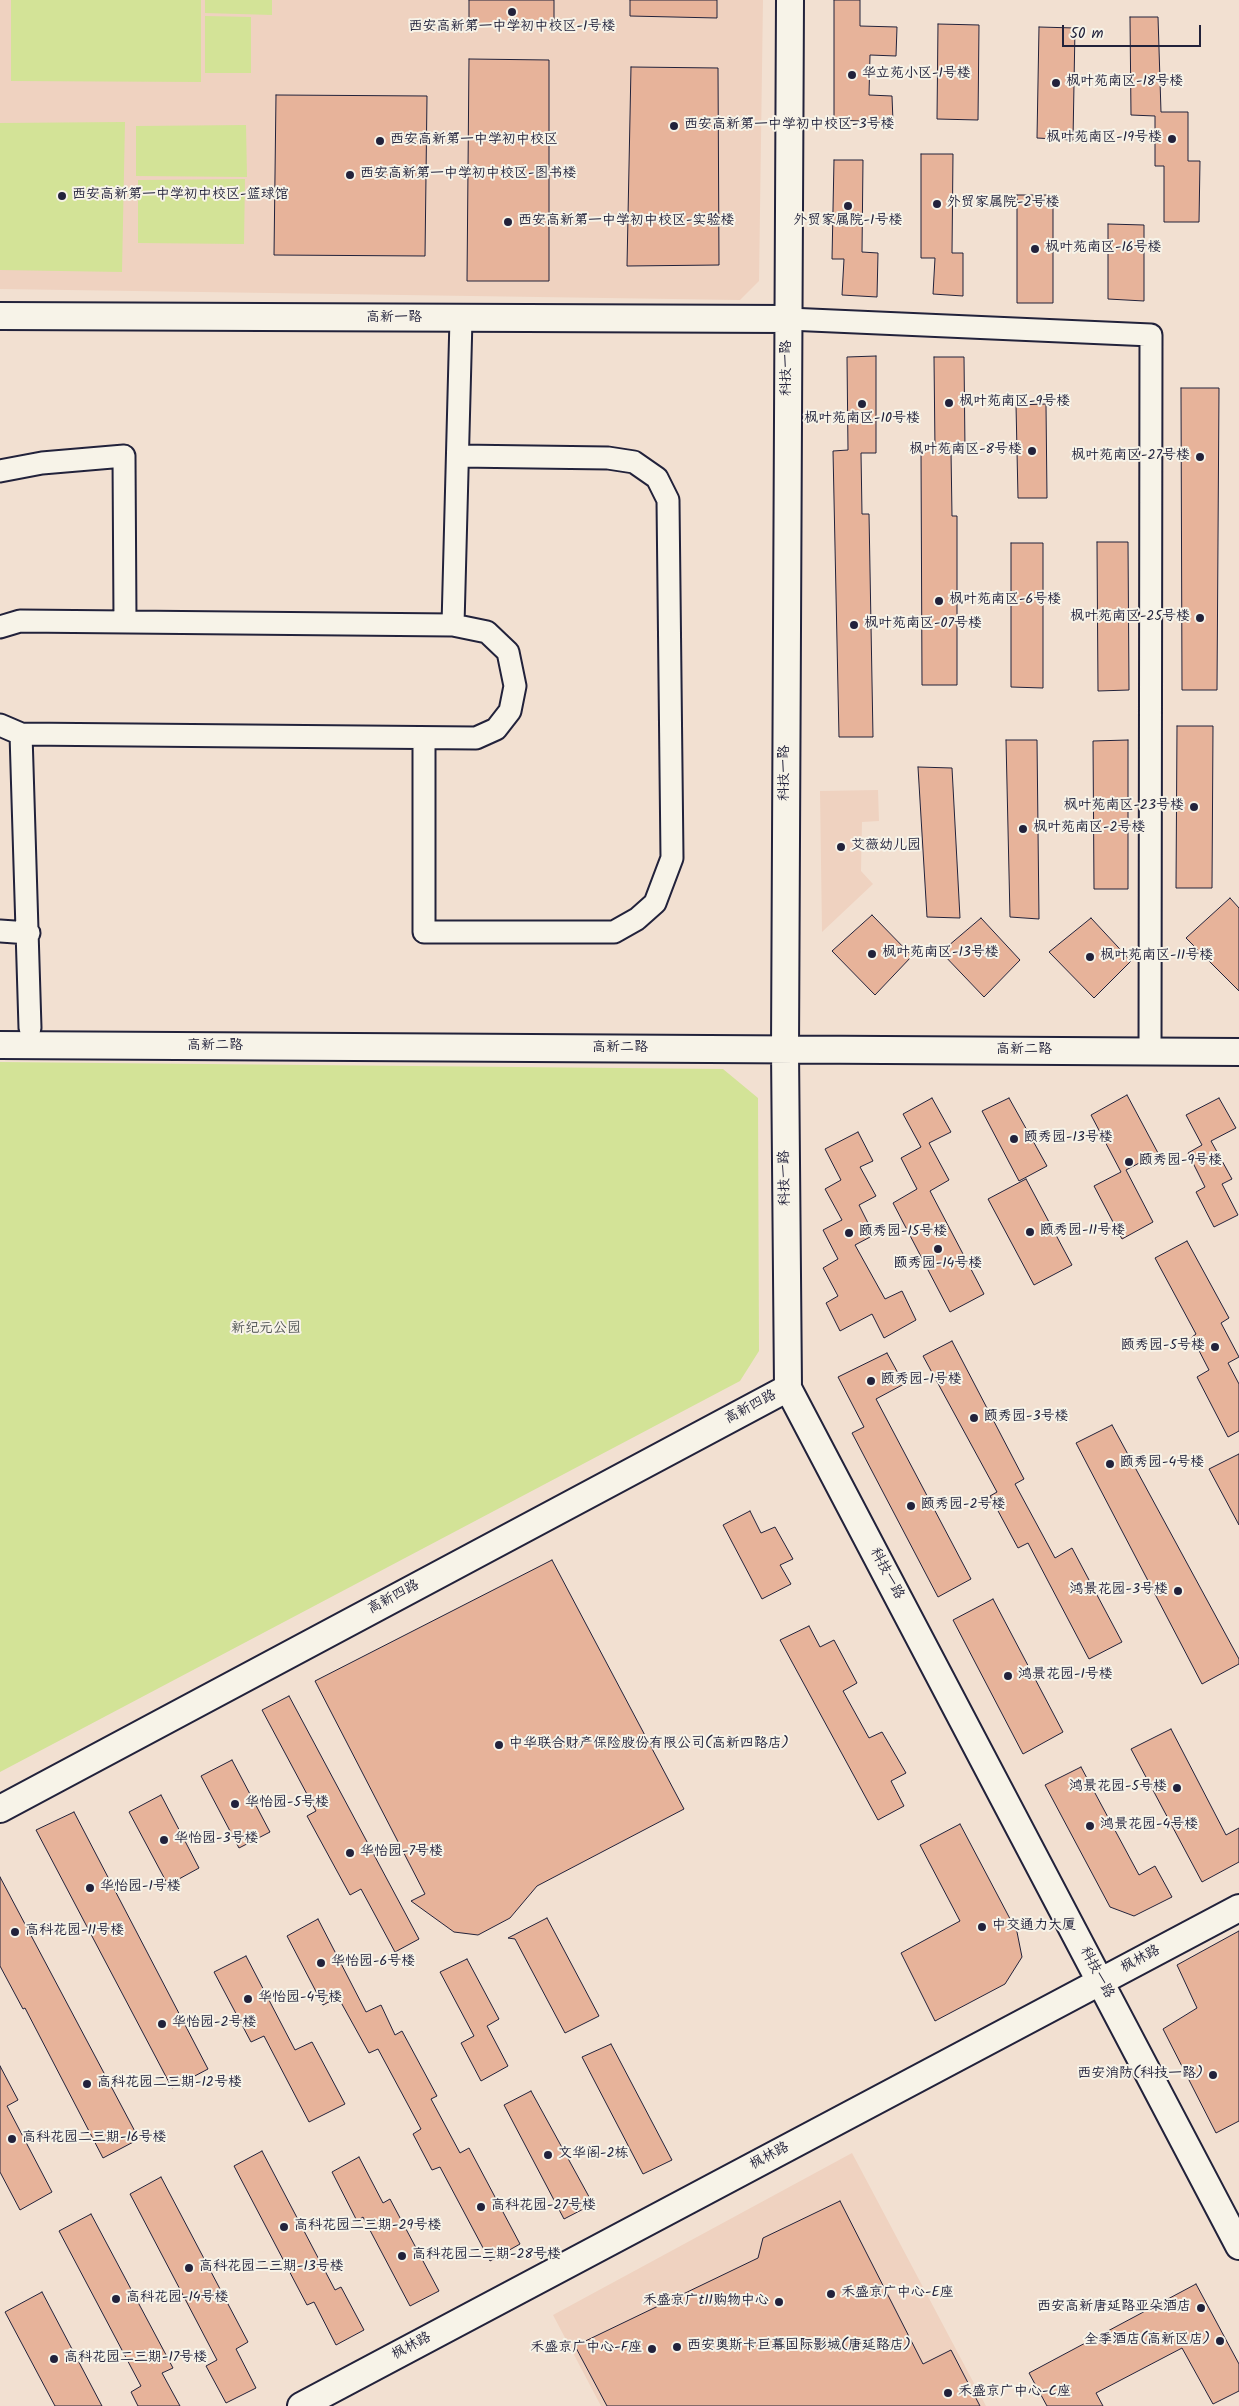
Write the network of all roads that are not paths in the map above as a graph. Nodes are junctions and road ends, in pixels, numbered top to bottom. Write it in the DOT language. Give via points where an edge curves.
graph roads {
  1 [pos="790,0"];
  2 [pos="0,316"];
  3 [pos="461,319"];
  4 [pos="788,319"];
  5 [pos="459,456"];
  6 [pos="0,471"];
  7 [pos="125,621"];
  8 [pos="453,625"];
  9 [pos="0,627"];
  10 [pos="0,725"];
  11 [pos="21,734"];
  12 [pos="424,739"];
  13 [pos="0,931"];
  14 [pos="29,933"];
  15 [pos="0,1028"];
  16 [pos="30,1028"];
  17 [pos="1239,1034"];
  18 [pos="785,1041"];
  19 [pos="1150,1043"];
  20 [pos="0,1046"];
  21 [pos="1239,1052"];
  22 [pos="788,1388"];
  23 [pos="0,1809"];
  24 [pos="1239,1908"];
  25 [pos="1100,1982"];
  26 [pos="1239,2246"];
  27 [pos="301,2406"];
  1 -- 4 [label="street, 科技一路"];
  2 -- 3 [label="street, 高新一路"];
  3 -- 4 [label="street, 高新一路"];
  3 -- 5 [label="street"];
  4 -- 18 [label="street, 科技一路"];
  4 -- 19 [label="street" via="1151,335"];
  5 -- 8 [label="street"];
  5 -- 12 [label="street" via="608,458 634,462 657,478 668,500 672,858 655,903 637,919 614,932 424,932"];
  6 -- 7 [label="street" via="42,463 124,456"];
  7 -- 8 [label="street"];
  7 -- 9 [label="street" via="20,621"];
  8 -- 12 [label="street" via="487,632 508,652 515,686 510,711 496,730 476,738"];
  10 -- 11 [label="street"];
  11 -- 12 [label="street"];
  11 -- 14 [label="street"];
  13 -- 14 [label="street"];
  14 -- 16 [label="street"];
  15 -- 16 [label="street, 高新二路"];
  16 -- 18 [label="street, 高新二路"];
  17 -- 19 [label="street, 高新二路"];
  18 -- 19 [label="street, 高新二路"];
  18 -- 20 [label="street, 高新二路"];
  18 -- 22 [label="street, 科技一路"];
  19 -- 21 [label="street, 高新二路"];
  22 -- 23 [label="street, 高新四路"];
  22 -- 25 [label="street, 科技一路"];
  24 -- 25 [label="street, 枫林路"];
  25 -- 26 [label="street, 科技一路"];
  25 -- 27 [label="street, 枫林路"];
}
